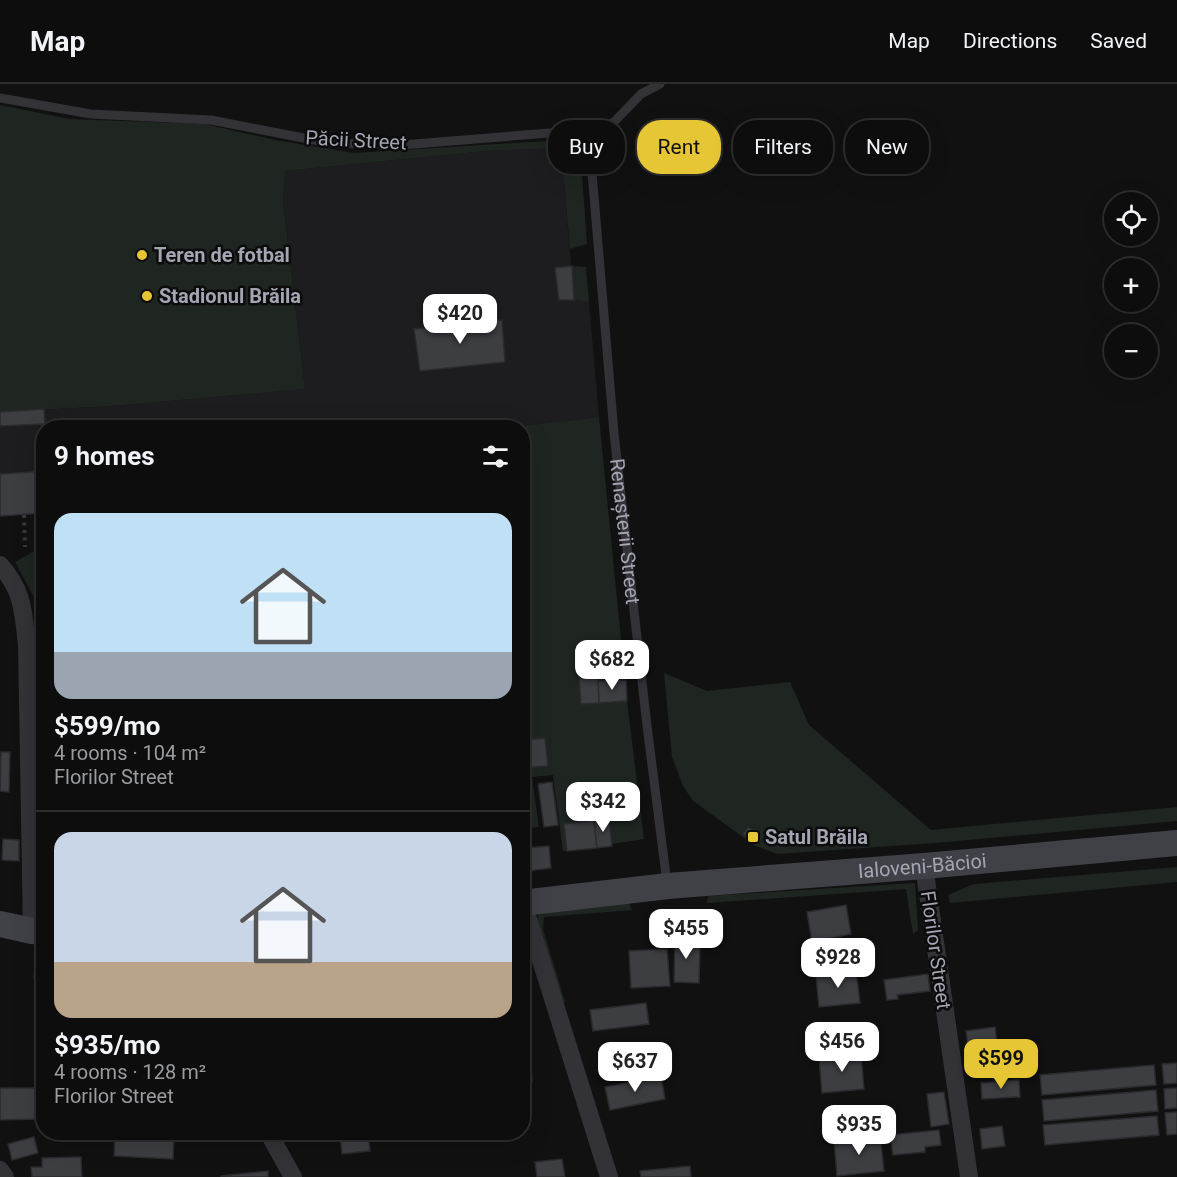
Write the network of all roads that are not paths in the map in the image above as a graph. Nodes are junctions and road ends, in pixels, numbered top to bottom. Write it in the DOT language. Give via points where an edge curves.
graph roads {
  1 [pos="660,84"];
  2 [pos="0,98"];
  3 [pos="616,120"];
  4 [pos="548,133"];
  5 [pos="592,174"];
  6 [pos="0,565"];
  7 [pos="1177,843"];
  8 [pos="924,866"];
  9 [pos="36,880"];
  10 [pos="668,886"];
  11 [pos="530,902"];
  12 [pos="0,924"];
  13 [pos="530,928"];
  14 [pos="36,932"];
  15 [pos="272,1140"];
  16 [pos="0,1170"];
  17 [pos="5,1177"];
  18 [pos="293,1177"];
  19 [pos="609,1177"];
  20 [pos="969,1177"];
  1 -- 3 [label="lane" via="641,94"];
  2 -- 4 [label="lane, Păcii Street" via="91,114 211,120 329,143 402,145"];
  5 -- 10 [label="lane, Renașterii Street" via="614,433"];
  6 -- 9 [label="street" via="22,600"];
  7 -- 8 [label="main road, Ialoveni-Băcioi"];
  8 -- 10 [label="main road, Ialoveni-Băcioi"];
  8 -- 20 [label="street, Florilor Street"];
  10 -- 11 [label="main road"];
  12 -- 14 [label="main road"];
  13 -- 19 [label="street"];
  15 -- 18 [label="street"];
  16 -- 17 [label="street"];
}
